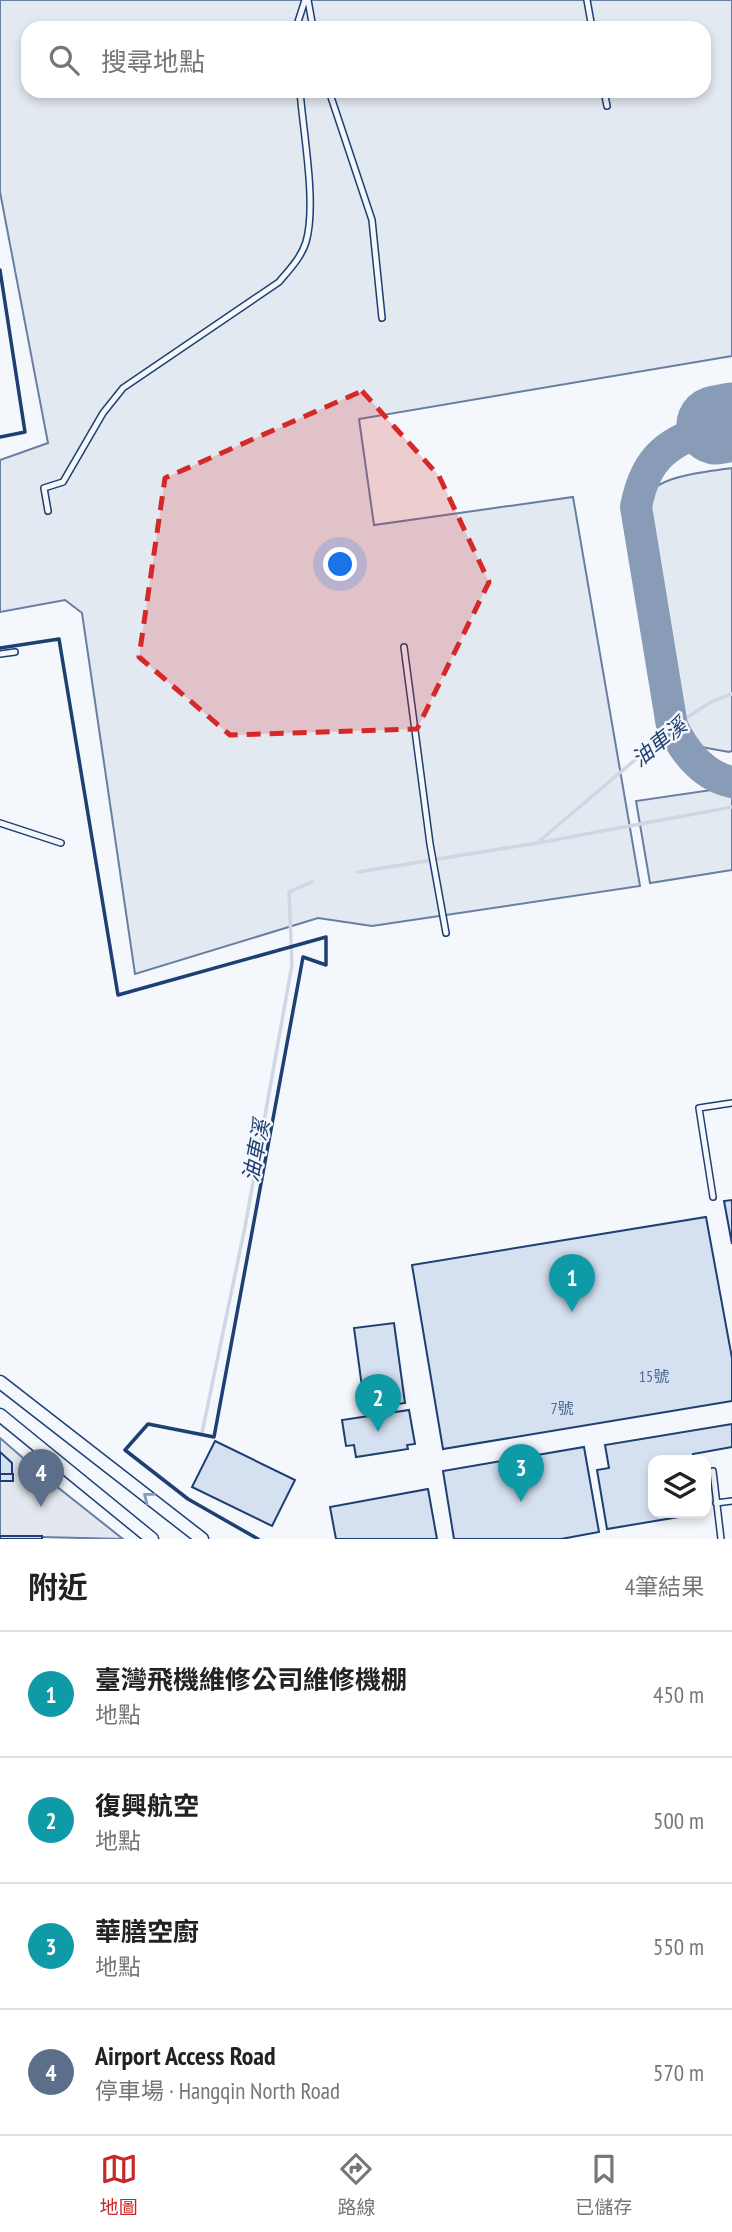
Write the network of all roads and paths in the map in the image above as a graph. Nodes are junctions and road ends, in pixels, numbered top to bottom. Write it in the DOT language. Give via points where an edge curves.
graph roads {
  1 [pos="306,0"];
  2 [pos="587,0"];
  3 [pos="298,21"];
  4 [pos="311,21"];
  5 [pos="591,21"];
  6 [pos="301,98"];
  7 [pos="331,98"];
  8 [pos="605,98"];
  9 [pos="607,106"];
  10 [pos="382,318"];
  11 [pos="48,511"];
  12 [pos="404,647"];
  13 [pos="15,652"];
  14 [pos="0,654"];
  15 [pos="0,823"];
  16 [pos="61,843"];
  17 [pos="446,933"];
  18 [pos="732,1103"];
  19 [pos="713,1197"];
  20 [pos="0,1382"];
  21 [pos="0,1415"];
  22 [pos="713,1471"];
  23 [pos="732,1501"];
  24 [pos="716,1503"];
  25 [pos="152,1539"];
  26 [pos="202,1539"];
  27 [pos="721,1539"];
  1 -- 3 [label="lane"];
  1 -- 4 [label="lane"];
  2 -- 5 [label="lane"];
  6 -- 11 [label="lane" via="310,218 295,263 279,282 123,388 63,482 44,488"];
  7 -- 10 [label="lane" via="372,220"];
  8 -- 9 [label="lane"];
  12 -- 17 [label="lane"];
  13 -- 14 [label="lane"];
  15 -- 16 [label="lane"];
  18 -- 19 [label="lane" via="699,1108"];
  26 -- 20 [label="street, one-way"];
  21 -- 25 [label="street"];
  22 -- 24 [label="lane"];
  23 -- 24 [label="lane"];
  24 -- 27 [label="lane"];
}
